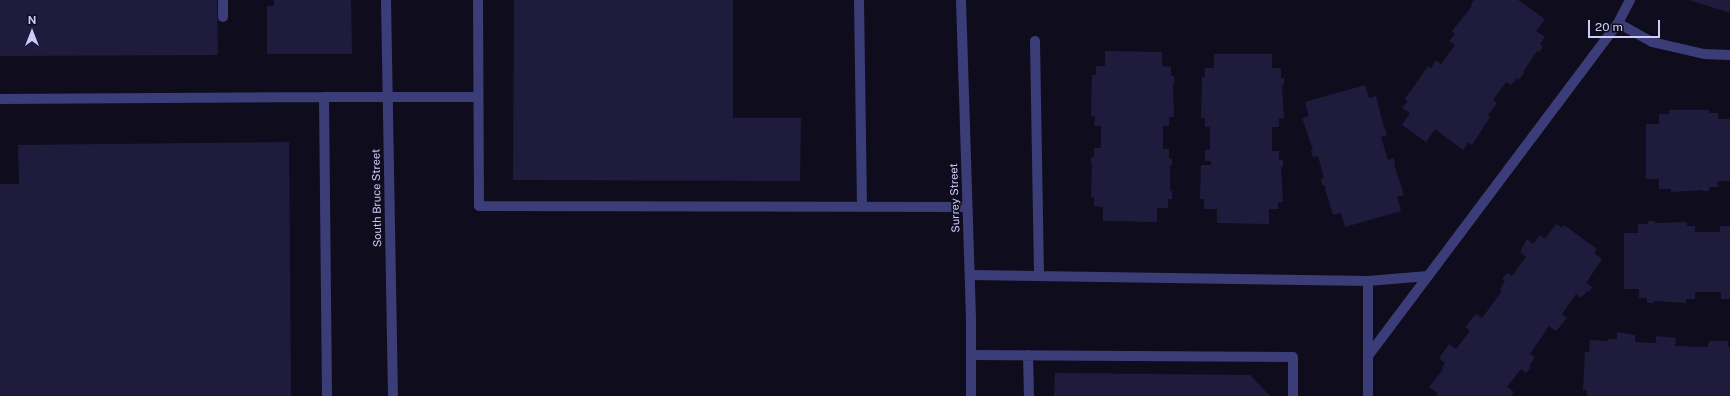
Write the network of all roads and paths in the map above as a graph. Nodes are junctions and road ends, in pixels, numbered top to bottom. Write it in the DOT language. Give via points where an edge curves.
graph roads {
  1 [pos="223,0"];
  2 [pos="386,0"];
  3 [pos="478,0"];
  4 [pos="859,0"];
  5 [pos="961,0"];
  6 [pos="1630,0"];
  7 [pos="224,17"];
  8 [pos="1618,23"];
  9 [pos="1035,41"];
  10 [pos="1730,55"];
  11 [pos="324,96"];
  12 [pos="478,96"];
  13 [pos="388,98"];
  14 [pos="0,99"];
  15 [pos="862,206"];
  16 [pos="967,207"];
  17 [pos="970,275"];
  18 [pos="1039,276"];
  19 [pos="1428,276"];
  20 [pos="1368,281"];
  21 [pos="971,355"];
  22 [pos="1028,355"];
  23 [pos="1368,356"];
  24 [pos="327,396"];
  25 [pos="393,396"];
  26 [pos="971,396"];
  27 [pos="1029,396"];
  28 [pos="1293,396"];
  29 [pos="1368,396"];
  1 -- 7 [label="street"];
  2 -- 13 [label="street, South Bruce Street"];
  3 -- 12 [label="street"];
  4 -- 15 [label="street"];
  5 -- 16 [label="street, Surrey Street"];
  6 -- 8 [label="street"];
  8 -- 10 [label="street" via="1652,42 1704,54"];
  8 -- 19 [label="street"];
  9 -- 18 [label="street"];
  11 -- 13 [label="street"];
  11 -- 14 [label="street"];
  11 -- 24 [label="street"];
  12 -- 13 [label="street"];
  12 -- 15 [label="street" via="479,206"];
  13 -- 25 [label="street, South Bruce Street"];
  15 -- 16 [label="street"];
  16 -- 17 [label="street, Surrey Street"];
  17 -- 18 [label="street"];
  17 -- 21 [label="street, Surrey Street"];
  18 -- 20 [label="street"];
  19 -- 20 [label="street"];
  19 -- 23 [label="street"];
  20 -- 23 [label="street"];
  21 -- 22 [label="street"];
  21 -- 26 [label="street, Surrey Street"];
  22 -- 27 [label="street"];
  22 -- 28 [label="street" via="1293,357"];
  23 -- 29 [label="street"];
}
